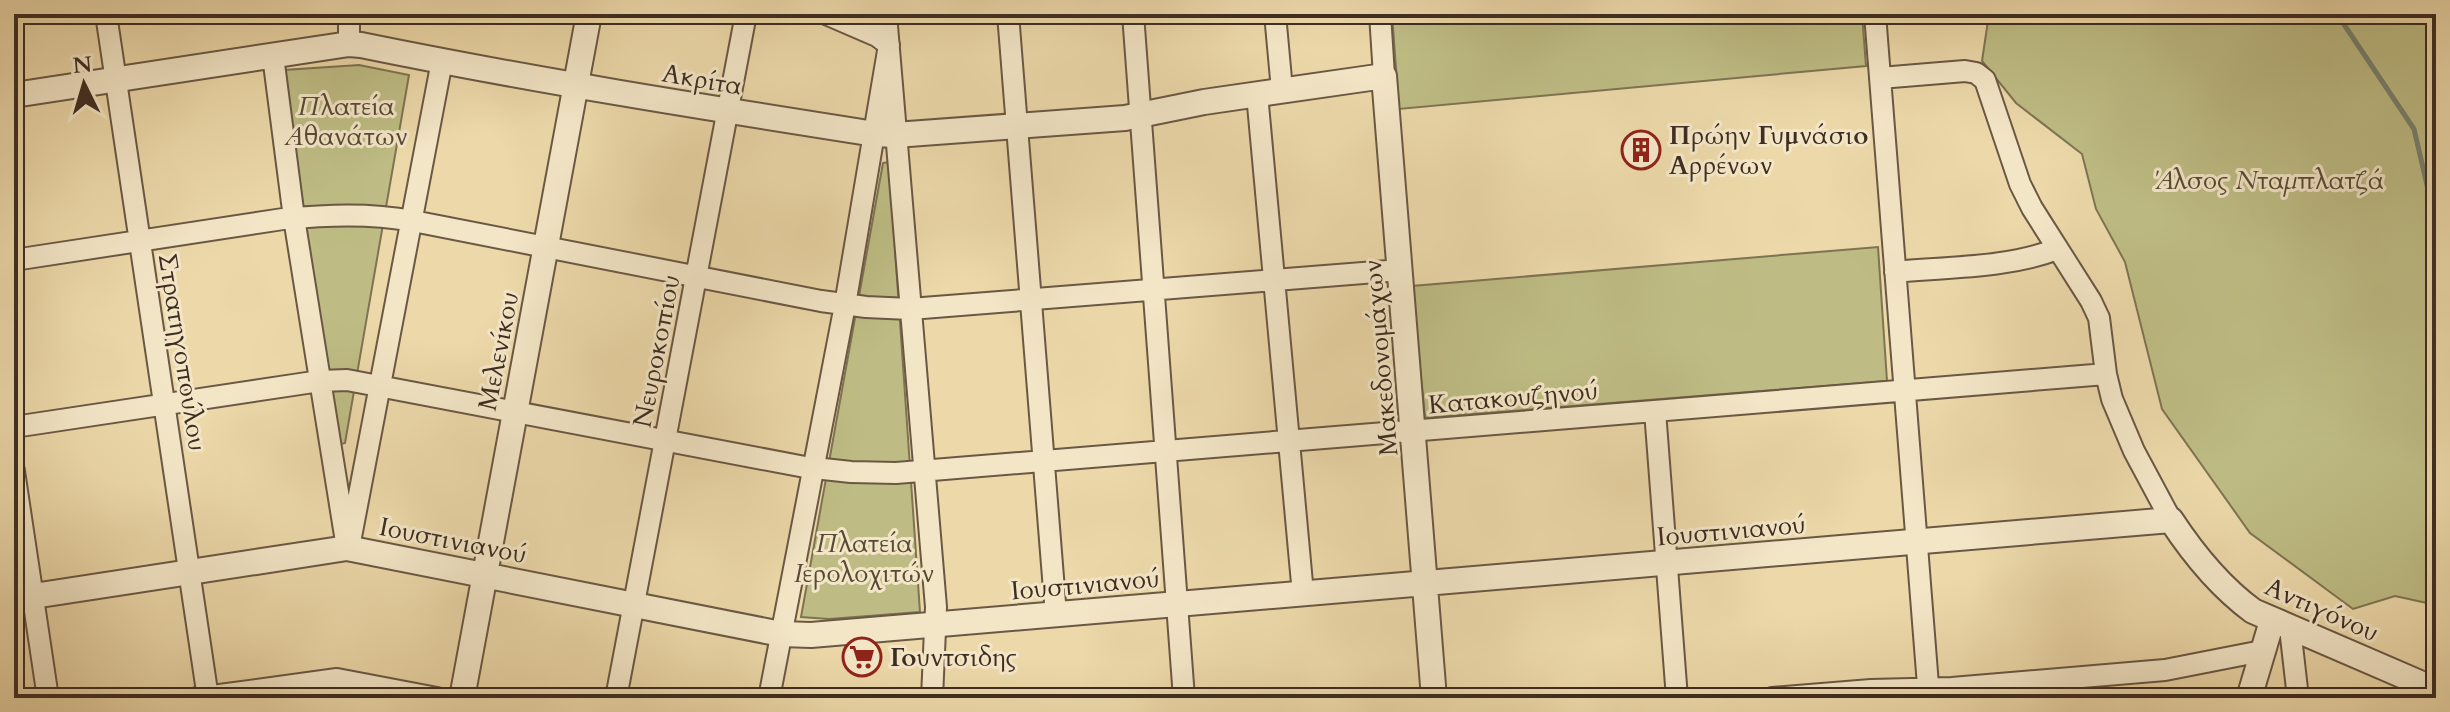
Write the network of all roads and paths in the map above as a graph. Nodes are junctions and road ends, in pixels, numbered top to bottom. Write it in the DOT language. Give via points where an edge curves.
graph roads {
  1 [pos="106,14"];
  2 [pos="349,14"];
  3 [pos="589,14"];
  4 [pos="746,14"];
  5 [pos="826,14"];
  6 [pos="886,14"];
  7 [pos="1008,14"];
  8 [pos="1133,14"];
  9 [pos="1275,14"];
  10 [pos="1380,14"];
  11 [pos="1875,14"];
  12 [pos="349,44"];
  13 [pos="889,45"];
  14 [pos="273,56"];
  15 [pos="442,61"];
  16 [pos="1384,76"];
  17 [pos="116,78"];
  18 [pos="1880,78"];
  19 [pos="576,85"];
  20 [pos="1282,90"];
  21 [pos="1257,94"];
  22 [pos="14,95"];
  23 [pos="727,112"];
  24 [pos="1141,113"];
  25 [pos="1017,126"];
  26 [pos="885,135"];
  27 [pos="294,218"];
  28 [pos="413,221"];
  29 [pos="140,241"];
  30 [pos="546,248"];
  31 [pos="2057,249"];
  32 [pos="14,260"];
  33 [pos="1401,270"];
  34 [pos="1895,272"];
  35 [pos="696,277"];
  36 [pos="1274,281"];
  37 [pos="1154,290"];
  38 [pos="1031,300"];
  39 [pos="845,305"];
  40 [pos="910,309"];
  41 [pos="2106,374"];
  42 [pos="320,381"];
  43 [pos="381,385"];
  44 [pos="1904,391"];
  45 [pos="164,404"];
  46 [pos="515,411"];
  47 [pos="1655,411"];
  48 [pos="14,427"];
  49 [pos="1414,431"];
  50 [pos="665,440"];
  51 [pos="1289,442"];
  52 [pos="1166,452"];
  53 [pos="1044,462"];
  54 [pos="812,468"];
  55 [pos="14,471"];
  56 [pos="924,472"];
  57 [pos="2171,520"];
  58 [pos="1917,542"];
  59 [pos="347,548"];
  60 [pos="1667,563"];
  61 [pos="189,572"];
  62 [pos="485,575"];
  63 [pos="1426,584"];
  64 [pos="1303,594"];
  65 [pos="23,597"];
  66 [pos="634,605"];
  67 [pos="1177,605"];
  68 [pos="1056,615"];
  69 [pos="2281,624"];
  70 [pos="936,625"];
  71 [pos="781,634"];
  72 [pos="2262,651"];
  73 [pos="2436,690"];
  74 [pos="1928,694"];
  75 [pos="204,697"];
  76 [pos="48,698"];
  77 [pos="437,698"];
  78 [pos="462,698"];
  79 [pos="616,698"];
  80 [pos="769,698"];
  81 [pos="932,698"];
  82 [pos="1184,698"];
  83 [pos="1434,698"];
  84 [pos="1677,698"];
  85 [pos="1772,698"];
  86 [pos="2249,698"];
  87 [pos="2298,698"];
  1 -- 17 [label="street, Στρατηγοπούλου"];
  2 -- 12 [label="street"];
  3 -- 19 [label="street, Μελενίκου"];
  4 -- 23 [label="street, Νευροκοπίου"];
  5 -- 13 [label="street"];
  6 -- 13 [label="street"];
  7 -- 25 [label="street"];
  8 -- 24 [label="street"];
  9 -- 20 [label="street"];
  10 -- 16 [label="street, Μακεδονομάχων"];
  11 -- 18 [label="street"];
  12 -- 14 [label="street, Ακρίτα"];
  12 -- 15 [label="street, Ακρίτα"];
  13 -- 26 [label="street"];
  14 -- 17 [label="street, Ακρίτα"];
  14 -- 27 [label="street"];
  15 -- 19 [label="street, Ακρίτα"];
  15 -- 28 [label="street"];
  16 -- 20 [label="street, Ακρίτα"];
  16 -- 33 [label="street, Μακεδονομάχων"];
  17 -- 22 [label="street, Ακρίτα"];
  17 -- 29 [label="street, Στρατηγοπούλου"];
  18 -- 31 [label="street" via="1965,71 1982,77 2020,184"];
  18 -- 34 [label="street"];
  19 -- 23 [label="street, Ακρίτα"];
  19 -- 30 [label="street, Μελενίκου"];
  20 -- 21 [label="street, Ακρίτα"];
  21 -- 24 [label="street, Ακρίτα"];
  21 -- 36 [label="street"];
  23 -- 26 [label="street, Ακρίτα"];
  23 -- 35 [label="street, Νευροκοπίου"];
  24 -- 25 [label="street, Ακρίτα"];
  24 -- 37 [label="street"];
  25 -- 26 [label="street, Ακρίτα"];
  25 -- 38 [label="street"];
  26 -- 39 [label="street"];
  26 -- 40 [label="street"];
  27 -- 28 [label="street" via="365,215"];
  27 -- 29 [label="street"];
  27 -- 42 [label="street"];
  28 -- 30 [label="street"];
  28 -- 43 [label="street"];
  29 -- 32 [label="street"];
  29 -- 45 [label="street, Στρατηγοπούλου"];
  30 -- 35 [label="street"];
  30 -- 46 [label="street, Μελενίκου"];
  31 -- 34 [label="street" via="2003,262"];
  31 -- 41 [label="street" via="2099,318"];
  33 -- 36 [label="street"];
  33 -- 49 [label="street, Μακεδονομάχων"];
  34 -- 44 [label="street"];
  35 -- 39 [label="street"];
  35 -- 50 [label="street, Νευροκοπίου"];
  36 -- 37 [label="street"];
  36 -- 51 [label="street"];
  37 -- 38 [label="street"];
  37 -- 52 [label="street"];
  38 -- 40 [label="street"];
  38 -- 53 [label="street"];
  39 -- 40 [label="street"];
  39 -- 54 [label="street"];
  40 -- 56 [label="street"];
  41 -- 44 [label="street, Κατακουζηνού"];
  41 -- 57 [label="street" via="2121,422"];
  42 -- 43 [label="street, Κατακουζηνού"];
  42 -- 45 [label="street, Κατακουζηνού"];
  42 -- 59 [label="street"];
  43 -- 46 [label="street, Κατακουζηνού"];
  43 -- 59 [label="street"];
  44 -- 47 [label="street, Κατακουζηνού"];
  44 -- 58 [label="street"];
  45 -- 48 [label="street, Κατακουζηνού"];
  45 -- 61 [label="street, Στρατηγοπούλου"];
  46 -- 50 [label="street, Κατακουζηνού"];
  46 -- 62 [label="street, Μελενίκου"];
  47 -- 49 [label="street, Κατακουζηνού"];
  47 -- 60 [label="street"];
  49 -- 51 [label="street, Κατακουζηνού"];
  49 -- 63 [label="street, Μακεδονομάχων"];
  50 -- 54 [label="street, Κατακουζηνού"];
  50 -- 66 [label="street, Νευροκοπίου"];
  51 -- 52 [label="street, Κατακουζηνού"];
  51 -- 64 [label="street"];
  52 -- 53 [label="street, Κατακουζηνού"];
  52 -- 67 [label="street"];
  53 -- 56 [label="street, Κατακουζηνού"];
  53 -- 68 [label="street"];
  54 -- 56 [label="street, Κατακουζηνού"];
  54 -- 71 [label="street"];
  55 -- 65 [label="street"];
  56 -- 70 [label="street"];
  57 -- 58 [label="street, Ιουστινιανού"];
  57 -- 69 [label="street, Αντιγόνου" via="2228,591"];
  58 -- 60 [label="street, Ιουστινιανού"];
  58 -- 74 [label="street"];
  59 -- 61 [label="street, Ιουστινιανού"];
  59 -- 62 [label="street, Ιουστινιανού"];
  60 -- 63 [label="street, Ιουστινιανού"];
  60 -- 84 [label="street"];
  61 -- 65 [label="street, Ιουστινιανού"];
  61 -- 75 [label="street, Στρατηγοπούλου"];
  62 -- 66 [label="street, Ιουστινιανού"];
  62 -- 78 [label="street, Μελενίκου"];
  63 -- 64 [label="street, Ιουστινιανού"];
  63 -- 83 [label="street, Μακεδονομάχων"];
  64 -- 67 [label="street, Ιουστινιανού"];
  65 -- 76 [label="street"];
  66 -- 71 [label="street, Ιουστινιανού"];
  66 -- 79 [label="street, Νευροκοπίου"];
  67 -- 68 [label="street, Ιουστινιανού"];
  67 -- 82 [label="street"];
  68 -- 70 [label="street, Ιουστινιανού"];
  69 -- 72 [label="street"];
  69 -- 73 [label="street, Αντιγόνου"];
  69 -- 87 [label="street"];
  70 -- 71 [label="street, Ιουστινιανού"];
  70 -- 81 [label="street"];
  71 -- 80 [label="street"];
  72 -- 74 [label="street" via="2165,670"];
  72 -- 86 [label="street"];
  74 -- 85 [label="street" via="1871,690"];
  75 -- 77 [label="street" via="337,679"];
}
